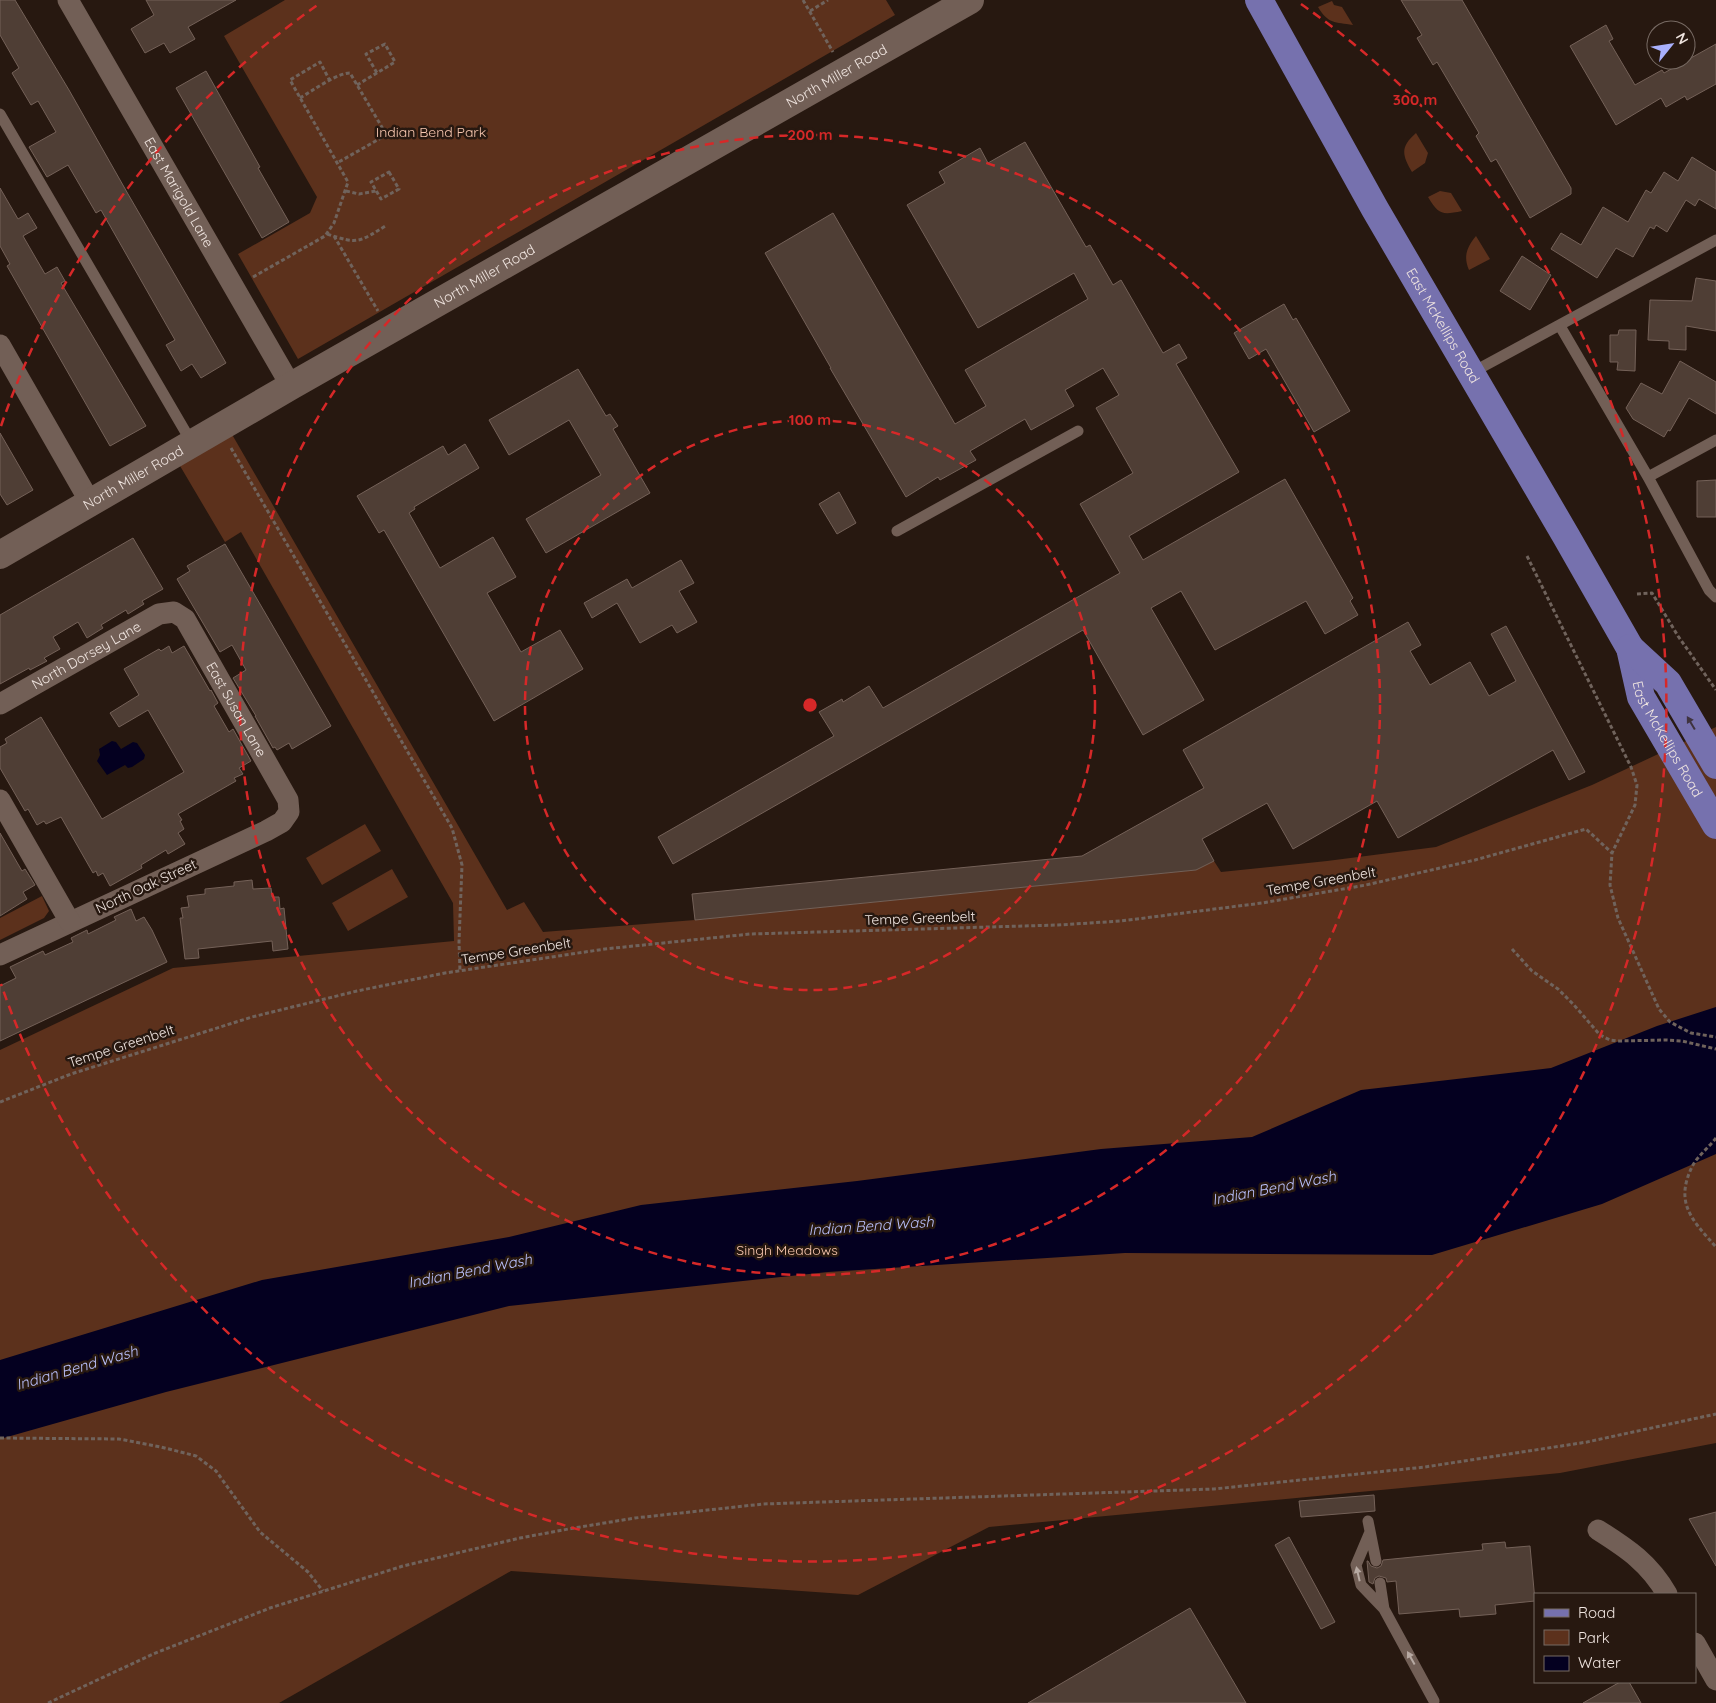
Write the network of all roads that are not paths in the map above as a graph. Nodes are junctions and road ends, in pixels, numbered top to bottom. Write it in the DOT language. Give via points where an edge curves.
graph roads {
  1 [pos="970,0"];
  2 [pos="1259,0"];
  3 [pos="70,1"];
  4 [pos="0,114"];
  5 [pos="1716,240"];
  6 [pos="1560,326"];
  7 [pos="0,345"];
  8 [pos="1471,373"];
  9 [pos="291,386"];
  10 [pos="1078,431"];
  11 [pos="1716,440"];
  12 [pos="192,444"];
  13 [pos="1648,477"];
  14 [pos="90,502"];
  15 [pos="897,530"];
  16 [pos="0,554"];
  17 [pos="1716,597"];
  18 [pos="174,612"];
  19 [pos="1630,648"];
  20 [pos="0,704"];
  21 [pos="1716,765"];
  22 [pos="0,800"];
  23 [pos="289,812"];
  24 [pos="1716,825"];
  25 [pos="70,922"];
  26 [pos="0,955"];
  27 [pos="1598,1530"];
  28 [pos="1376,1561"];
  29 [pos="1380,1583"];
  30 [pos="1666,1593"];
  31 [pos="1384,1608"];
  32 [pos="1696,1645"];
  33 [pos="1716,1680"];
  34 [pos="1434,1701"];
  1 -- 9 [label="street, North Miller Road"];
  2 -- 8 [label="main road, East McKellips Road"];
  3 -- 9 [label="street, East Marigold Lane"];
  4 -- 12 [label="lane"];
  5 -- 6 [label="lane"];
  6 -- 8 [label="lane"];
  6 -- 13 [label="lane"];
  7 -- 14 [label="street"];
  8 -- 19 [label="main road, East McKellips Road"];
  9 -- 12 [label="street, North Miller Road"];
  10 -- 15 [label="lane"];
  11 -- 13 [label="lane"];
  12 -- 14 [label="street, North Miller Road"];
  13 -- 17 [label="lane" via="1709,590"];
  14 -- 16 [label="street, North Miller Road"];
  18 -- 20 [label="street, North Dorsey Lane" via="159,614"];
  18 -- 23 [label="street, East Susan Lane" via="185,620 200,645 288,800"];
  21 -- 19 [label="main road, East McKellips Road, one-way" via="1668,683"];
  19 -- 24 [label="main road, East McKellips Road" via="1641,697"];
  22 -- 25 [label="street"];
  23 -- 25 [label="street, North Oak Street" via="282,822 266,831"];
  25 -- 26 [label="street, North Oak Street"];
  27 -- 30 [label="street" via="1636,1555 1656,1575"];
  31 -- 28 [label="lane, one-way" via="1360,1585 1356,1565 1369,1527"];
  29 -- 31 [label="lane"];
  34 -- 31 [label="lane, one-way"];
  32 -- 33 [label="street"];
}
